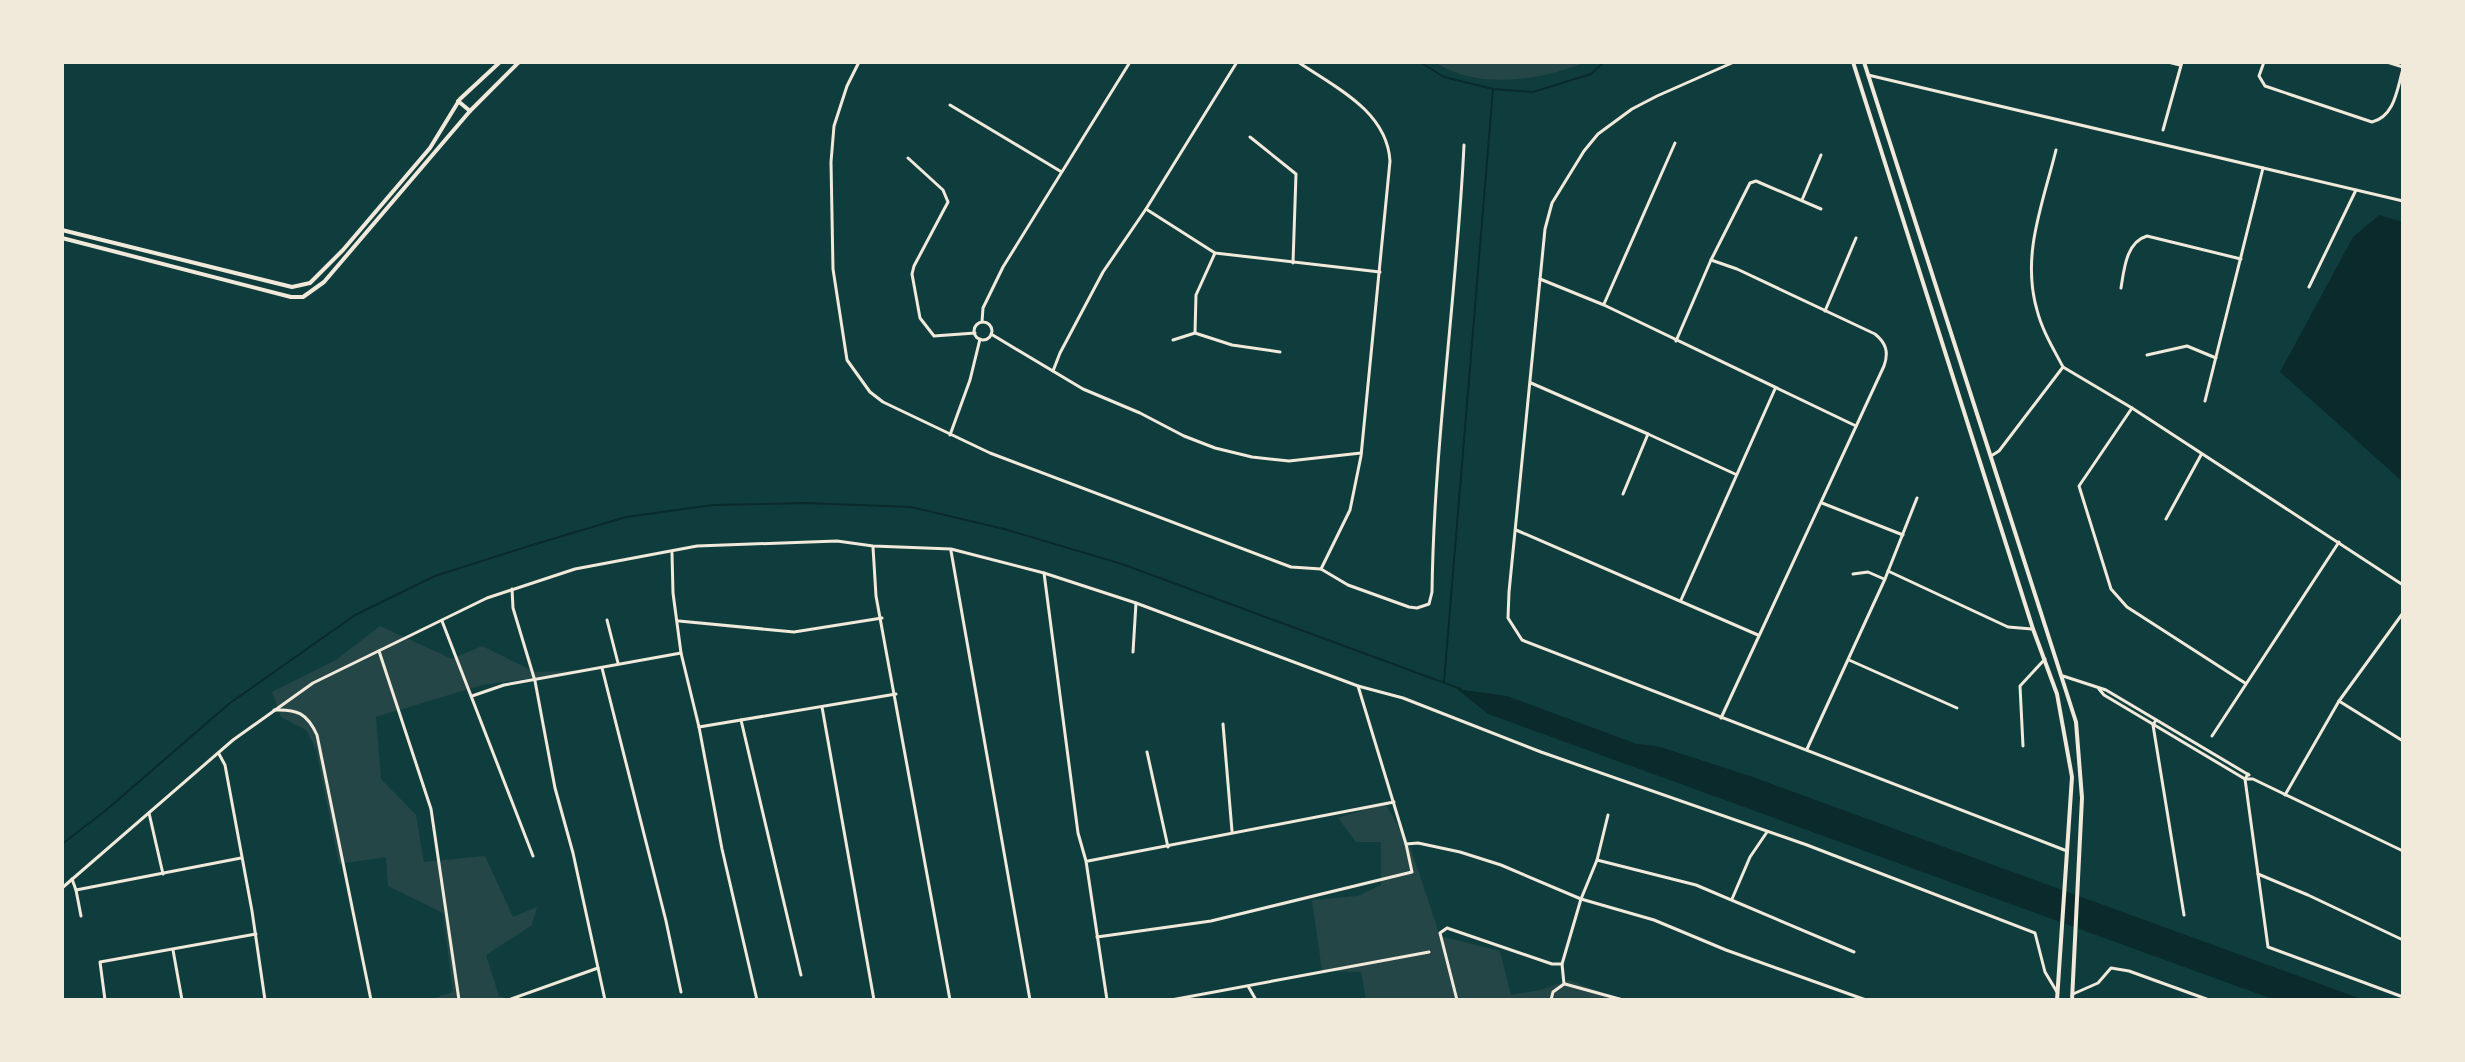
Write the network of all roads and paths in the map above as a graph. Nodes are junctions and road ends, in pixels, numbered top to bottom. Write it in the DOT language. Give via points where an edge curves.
graph roads {
  1 [pos="500,62"];
  2 [pos="519,62"];
  3 [pos="859,62"];
  4 [pos="1130,62"];
  5 [pos="1237,62"];
  6 [pos="1298,62"];
  7 [pos="1734,62"];
  8 [pos="1853,62"];
  9 [pos="1864,62"];
  10 [pos="2168,62"];
  11 [pos="2264,62"];
  12 [pos="2387,62"];
  13 [pos="2181,64"];
  14 [pos="2403,68"];
  15 [pos="1868,75"];
  16 [pos="458,101"];
  17 [pos="950,105"];
  18 [pos="470,111"];
  19 [pos="2163,130"];
  20 [pos="1250,137"];
  21 [pos="1675,143"];
  22 [pos="1464,145"];
  23 [pos="2056,150"];
  24 [pos="1821,155"];
  25 [pos="908,158"];
  26 [pos="2263,167"];
  27 [pos="1062,172"];
  28 [pos="2356,190"];
  29 [pos="1802,200"];
  30 [pos="2403,201"];
  31 [pos="1146,209"];
  32 [pos="1821,209"];
  33 [pos="62,230"];
  34 [pos="62,238"];
  35 [pos="1856,238"];
  36 [pos="1215,253"];
  37 [pos="2241,259"];
  38 [pos="1711,260"];
  39 [pos="1293,263"];
  40 [pos="1380,272"];
  41 [pos="1540,279"];
  42 [pos="2309,287"];
  43 [pos="2121,288"];
  44 [pos="1604,305"];
  45 [pos="1825,311"];
  46 [pos="982,322"];
  47 [pos="975,333"];
  48 [pos="1195,333"];
  49 [pos="991,334"];
  50 [pos="980,339"];
  51 [pos="1173,340"];
  52 [pos="1676,341"];
  53 [pos="1280,352"];
  54 [pos="2147,355"];
  55 [pos="2216,358"];
  56 [pos="2063,367"];
  57 [pos="1053,371"];
  58 [pos="1531,383"];
  59 [pos="1775,389"];
  60 [pos="2205,401"];
  61 [pos="2132,408"];
  62 [pos="1856,426"];
  63 [pos="1648,434"];
  64 [pos="950,435"];
  65 [pos="1361,453"];
  66 [pos="2201,455"];
  67 [pos="1991,456"];
  68 [pos="1736,474"];
  69 [pos="1623,494"];
  70 [pos="1917,498"];
  71 [pos="1822,503"];
  72 [pos="2166,519"];
  73 [pos="1516,530"];
  74 [pos="1903,535"];
  75 [pos="2339,542"];
  76 [pos="873,546"];
  77 [pos="951,549"];
  78 [pos="672,552"];
  79 [pos="1321,569"];
  80 [pos="1888,571"];
  81 [pos="1044,573"];
  82 [pos="1853,574"];
  83 [pos="1885,579"];
  84 [pos="2403,585"];
  85 [pos="512,589"];
  86 [pos="1681,600"];
  87 [pos="1136,603"];
  88 [pos="2403,613"];
  89 [pos="882,618"];
  90 [pos="607,620"];
  91 [pos="442,621"];
  92 [pos="677,621"];
  93 [pos="2033,629"];
  94 [pos="1759,635"];
  95 [pos="379,651"];
  96 [pos="1133,652"];
  97 [pos="681,653"];
  98 [pos="2045,659"];
  99 [pos="1849,660"];
  100 [pos="618,663"];
  101 [pos="602,668"];
  102 [pos="2063,676"];
  103 [pos="535,681"];
  104 [pos="2245,683"];
  105 [pos="1358,686"];
  106 [pos="896,694"];
  107 [pos="472,696"];
  108 [pos="2339,701"];
  109 [pos="822,707"];
  110 [pos="1957,708"];
  111 [pos="274,710"];
  112 [pos="1721,718"];
  113 [pos="741,720"];
  114 [pos="2155,723"];
  115 [pos="1223,724"];
  116 [pos="699,727"];
  117 [pos="2212,736"];
  118 [pos="2403,741"];
  119 [pos="2023,746"];
  120 [pos="1807,749"];
  121 [pos="1147,752"];
  122 [pos="219,754"];
  123 [pos="2246,776"];
  124 [pos="2285,795"];
  125 [pos="1394,802"];
  126 [pos="149,813"];
  127 [pos="1608,815"];
  128 [pos="2069,831"];
  129 [pos="2080,831"];
  130 [pos="1232,832"];
  131 [pos="1767,832"];
  132 [pos="1407,843"];
  133 [pos="1168,847"];
  134 [pos="2067,851"];
  135 [pos="2403,851"];
  136 [pos="533,856"];
  137 [pos="241,858"];
  138 [pos="1597,860"];
  139 [pos="1086,861"];
  140 [pos="163,874"];
  141 [pos="2258,874"];
  142 [pos="72,879"];
  143 [pos="62,888"];
  144 [pos="76,890"];
  145 [pos="1581,899"];
  146 [pos="1732,899"];
  147 [pos="2184,915"];
  148 [pos="81,916"];
  149 [pos="256,934"];
  150 [pos="1097,937"];
  151 [pos="2403,940"];
  152 [pos="173,950"];
  153 [pos="1429,952"];
  154 [pos="1854,952"];
  155 [pos="1562,964"];
  156 [pos="598,968"];
  157 [pos="801,975"];
  158 [pos="1564,984"];
  159 [pos="1248,986"];
  160 [pos="681,992"];
  161 [pos="2057,993"];
  162 [pos="2072,997"];
  163 [pos="2403,997"];
  164 [pos="525,998"];
  165 [pos="105,1000"];
  166 [pos="182,1000"];
  167 [pos="265,1000"];
  168 [pos="371,1000"];
  169 [pos="459,1000"];
  170 [pos="508,1000"];
  171 [pos="605,1000"];
  172 [pos="757,1000"];
  173 [pos="874,1000"];
  174 [pos="950,1000"];
  175 [pos="1030,1000"];
  176 [pos="1107,1000"];
  177 [pos="1171,1000"];
  178 [pos="1256,1000"];
  179 [pos="1457,1000"];
  180 [pos="1551,1000"];
  181 [pos="1623,1000"];
  182 [pos="1866,1000"];
  183 [pos="2057,1000"];
  184 [pos="2209,1000"];
  1 -- 16 [label="main road"];
  2 -- 18 [label="main road"];
  3 -- 64 [label="street" via="837,111 831,162 833,269 847,360 883,402"];
  4 -- 27 [label="street"];
  5 -- 31 [label="street"];
  6 -- 40 [label="street" via="1369,113 1386,140 1390,171"];
  7 -- 41 [label="street" via="1632,109 1598,134 1552,203"];
  8 -- 93 [label="main road"];
  9 -- 15 [label="main road"];
  10 -- 13 [label="street"];
  11 -- 14 [label="street" via="2259,76 2265,86 2372,122 2389,112"];
  12 -- 14 [label="street"];
  13 -- 19 [label="street"];
  15 -- 26 [label="street"];
  15 -- 67 [label="main road"];
  16 -- 18 [label="main road"];
  16 -- 33 [label="main road" via="423,157 305,286"];
  17 -- 27 [label="street"];
  18 -- 34 [label="main road" via="351,252 303,297"];
  20 -- 39 [label="street" via="1296,174"];
  21 -- 44 [label="street"];
  22 -- 79 [label="street" via="1437,452 1431,600 1409,607"];
  23 -- 56 [label="street" via="2033,232 2031,281 2044,332"];
  24 -- 29 [label="street"];
  25 -- 47 [label="street" via="943,190 948,202 914,266 920,318 934,336"];
  26 -- 28 [label="street"];
  26 -- 37 [label="street"];
  27 -- 46 [label="street" via="1003,267 983,308"];
  28 -- 30 [label="street"];
  28 -- 42 [label="street"];
  29 -- 32 [label="street"];
  29 -- 38 [label="street" via="1750,183"];
  31 -- 36 [label="street"];
  31 -- 57 [label="street" via="1103,272"];
  35 -- 45 [label="street"];
  36 -- 39 [label="street"];
  36 -- 48 [label="street" via="1196,295"];
  37 -- 43 [label="street" via="2138,238 2131,246"];
  37 -- 55 [label="street"];
  38 -- 45 [label="street"];
  38 -- 52 [label="street"];
  39 -- 40 [label="street"];
  40 -- 65 [label="street"];
  41 -- 44 [label="street"];
  41 -- 58 [label="street"];
  44 -- 52 [label="street"];
  45 -- 62 [label="street" via="1875,334 1886,349"];
  46 -- 47 [label="street"];
  46 -- 49 [label="street" via="990,325"];
  47 -- 50 [label="street"];
  48 -- 51 [label="street"];
  48 -- 53 [label="street"];
  49 -- 50 [label="street"];
  49 -- 57 [label="street"];
  50 -- 64 [label="street"];
  52 -- 59 [label="street"];
  54 -- 55 [label="street" via="2187,346"];
  55 -- 60 [label="street"];
  56 -- 61 [label="street"];
  56 -- 67 [label="street"];
  57 -- 65 [label="street" via="1173,431 1231,453 1289,461"];
  58 -- 63 [label="street"];
  58 -- 73 [label="street"];
  59 -- 62 [label="street"];
  59 -- 68 [label="street"];
  61 -- 66 [label="street"];
  61 -- 104 [label="street" via="2079,486 2111,589 2127,607"];
  62 -- 71 [label="street"];
  63 -- 68 [label="street"];
  63 -- 69 [label="street"];
  64 -- 79 [label="street" via="1291,567"];
  65 -- 79 [label="street" via="1350,510"];
  66 -- 72 [label="street"];
  66 -- 75 [label="street"];
  67 -- 102 [label="main road"];
  68 -- 86 [label="street"];
  70 -- 74 [label="street"];
  71 -- 74 [label="street"];
  71 -- 94 [label="street"];
  73 -- 86 [label="street"];
  73 -- 112 [label="street" via="1508,618 1522,640"];
  74 -- 80 [label="street"];
  75 -- 84 [label="street"];
  75 -- 104 [label="street"];
  76 -- 77 [label="street"];
  76 -- 78 [label="street" via="837,541 697,546"];
  76 -- 89 [label="street"];
  77 -- 81 [label="street"];
  77 -- 175 [label="street"];
  78 -- 85 [label="street" via="598,564"];
  78 -- 92 [label="street"];
  80 -- 83 [label="street"];
  80 -- 93 [label="street" via="2008,627"];
  81 -- 87 [label="street"];
  81 -- 139 [label="street"];
  82 -- 83 [label="street" via="1868,572"];
  83 -- 99 [label="street"];
  85 -- 91 [label="street"];
  85 -- 103 [label="street"];
  86 -- 94 [label="street"];
  87 -- 96 [label="street"];
  87 -- 105 [label="street"];
  88 -- 108 [label="street"];
  89 -- 92 [label="street" via="794,632"];
  89 -- 106 [label="street"];
  90 -- 100 [label="street"];
  91 -- 95 [label="street"];
  91 -- 107 [label="street"];
  92 -- 97 [label="street"];
  93 -- 98 [label="main road"];
  94 -- 112 [label="street"];
  95 -- 111 [label="street" via="313,683"];
  95 -- 169 [label="street" via="431,809"];
  97 -- 100 [label="street"];
  97 -- 116 [label="street"];
  98 -- 119 [label="street" via="2020,686"];
  98 -- 128 [label="main road" via="2070,756"];
  99 -- 110 [label="street"];
  99 -- 120 [label="street"];
  100 -- 101 [label="street"];
  101 -- 103 [label="street"];
  101 -- 160 [label="street"];
  102 -- 114 [label="street" via="2099,689"];
  102 -- 129 [label="main road" via="2080,749"];
  103 -- 107 [label="street"];
  103 -- 156 [label="street"];
  104 -- 117 [label="street"];
  105 -- 125 [label="street"];
  105 -- 131 [label="street"];
  106 -- 109 [label="street"];
  106 -- 174 [label="street"];
  107 -- 136 [label="street"];
  108 -- 118 [label="street"];
  108 -- 124 [label="street"];
  109 -- 113 [label="street"];
  109 -- 173 [label="street"];
  111 -- 122 [label="street"];
  111 -- 168 [label="street" via="297,710 317,735"];
  112 -- 120 [label="street"];
  113 -- 116 [label="street"];
  113 -- 157 [label="street"];
  114 -- 123 [label="street"];
  114 -- 147 [label="street"];
  115 -- 130 [label="street"];
  116 -- 172 [label="street"];
  120 -- 134 [label="street"];
  121 -- 133 [label="street"];
  122 -- 126 [label="street"];
  122 -- 137 [label="street"];
  123 -- 124 [label="street"];
  123 -- 141 [label="street"];
  124 -- 135 [label="street"];
  125 -- 130 [label="street"];
  125 -- 132 [label="street"];
  126 -- 140 [label="street"];
  126 -- 142 [label="street"];
  127 -- 138 [label="street"];
  128 -- 129 [label="main road"];
  128 -- 134 [label="main road"];
  129 -- 162 [label="main road"];
  130 -- 133 [label="street"];
  131 -- 146 [label="street"];
  131 -- 161 [label="street" via="2035,933 2045,972"];
  132 -- 145 [label="street" via="1501,865"];
  132 -- 150 [label="street" via="1410,874 1211,921"];
  133 -- 139 [label="street"];
  134 -- 161 [label="main road"];
  137 -- 140 [label="street"];
  137 -- 149 [label="street"];
  138 -- 145 [label="street"];
  138 -- 146 [label="street"];
  139 -- 150 [label="street"];
  140 -- 144 [label="street"];
  141 -- 151 [label="street"];
  141 -- 163 [label="street" via="2268,947"];
  142 -- 143 [label="street"];
  142 -- 144 [label="street"];
  144 -- 148 [label="street"];
  145 -- 155 [label="street"];
  145 -- 182 [label="street" via="1654,920"];
  146 -- 154 [label="street"];
  149 -- 152 [label="street"];
  149 -- 167 [label="street"];
  150 -- 176 [label="street"];
  152 -- 165 [label="street" via="100,962"];
  152 -- 166 [label="street"];
  153 -- 159 [label="street"];
  155 -- 158 [label="street"];
  155 -- 179 [label="street" via="1447,928 1440,933"];
  156 -- 164 [label="street"];
  156 -- 171 [label="street"];
  158 -- 180 [label="street"];
  158 -- 181 [label="street"];
  159 -- 177 [label="street"];
  159 -- 178 [label="street"];
  161 -- 183 [label="main road"];
  162 -- 184 [label="street" via="2098,983 2111,968"];
  164 -- 170 [label="street"];
}
